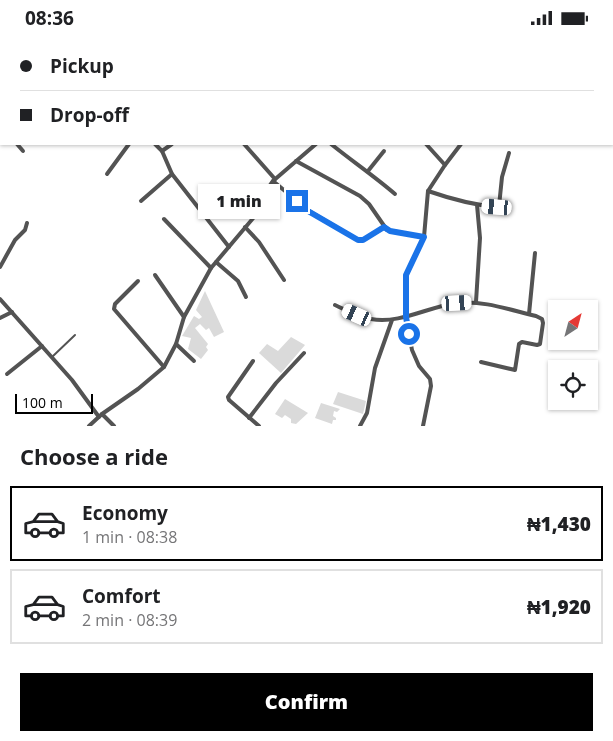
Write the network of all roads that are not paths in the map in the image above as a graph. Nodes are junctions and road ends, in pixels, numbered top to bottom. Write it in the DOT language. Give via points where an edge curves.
graph roads {
  1 [pos="18,145"];
  2 [pos="128,145"];
  3 [pos="156,145"];
  4 [pos="171,145"];
  5 [pos="245,145"];
  6 [pos="312,145"];
  7 [pos="332,145"];
  8 [pos="429,145"];
  9 [pos="460,145"];
  10 [pos="23,151"];
  11 [pos="162,151"];
  12 [pos="384,151"];
  13 [pos="509,153"];
  14 [pos="296,161"];
  15 [pos="445,165"];
  16 [pos="368,171"];
  17 [pos="107,174"];
  18 [pos="172,174"];
  19 [pos="274,180"];
  20 [pos="428,191"];
  21 [pos="395,194"];
  22 [pos="141,201"];
  23 [pos="477,205"];
  24 [pos="164,219"];
  25 [pos="27,223"];
  26 [pos="246,227"];
  27 [pos="384,227"];
  28 [pos="424,237"];
  29 [pos="229,247"];
  30 [pos="535,253"];
  31 [pos="216,261"];
  32 [pos="0,267"];
  33 [pos="211,268"];
  34 [pos="155,275"];
  35 [pos="284,280"];
  36 [pos="138,281"];
  37 [pos="246,297"];
  38 [pos="0,299"];
  39 [pos="476,302"];
  40 [pos="335,305"];
  41 [pos="12,312"];
  42 [pos="529,314"];
  43 [pos="184,317"];
  44 [pos="406,317"];
  45 [pos="0,318"];
  46 [pos="392,320"];
  47 [pos="75,335"];
  48 [pos="176,344"];
  49 [pos="42,346"];
  50 [pos="304,353"];
  51 [pos="52,357"];
  52 [pos="194,361"];
  53 [pos="253,361"];
  54 [pos="481,362"];
  55 [pos="164,367"];
  56 [pos="7,374"];
  57 [pos="100,415"];
  58 [pos="249,418"];
  59 [pos="89,426"];
  60 [pos="114,426"];
  61 [pos="259,426"];
  62 [pos="360,426"];
  63 [pos="423,426"];
  1 -- 10 [label="street"];
  2 -- 17 [label="street"];
  3 -- 11 [label="street"];
  4 -- 11 [label="street"];
  5 -- 19 [label="street"];
  6 -- 14 [label="street"];
  7 -- 16 [label="street"];
  8 -- 15 [label="street"];
  9 -- 15 [label="street"];
  11 -- 18 [label="street"];
  12 -- 16 [label="street"];
  13 -- 23 [label="street" via="499,206"];
  14 -- 19 [label="street"];
  14 -- 27 [label="street" via="360,197 369,204"];
  15 -- 20 [label="street"];
  16 -- 21 [label="street"];
  18 -- 22 [label="street"];
  18 -- 29 [label="street"];
  19 -- 26 [label="street" via="266,191 260,210"];
  19 -- 27 [label="street" via="308,211 358,240"];
  20 -- 23 [label="street"];
  20 -- 28 [label="street"];
  23 -- 39 [label="street" via="480,238"];
  24 -- 33 [label="street"];
  25 -- 32 [label="street"];
  26 -- 29 [label="street"];
  26 -- 35 [label="street"];
  27 -- 28 [label="street"];
  28 -- 44 [label="street" via="406,275"];
  29 -- 31 [label="street"];
  30 -- 42 [label="street"];
  31 -- 33 [label="street"];
  31 -- 37 [label="street" via="238,281"];
  33 -- 43 [label="street"];
  34 -- 43 [label="street"];
  36 -- 55 [label="street" via="114,309"];
  38 -- 41 [label="street"];
  39 -- 42 [label="street"];
  39 -- 44 [label="street" via="457,303"];
  40 -- 46 [label="street" via="363,317"];
  41 -- 45 [label="street"];
  41 -- 49 [label="street"];
  42 -- 54 [label="street" via="542,319 540,344 520,344 515,370"];
  43 -- 48 [label="street"];
  44 -- 46 [label="street"];
  44 -- 63 [label="street" via="412,350 430,379"];
  46 -- 62 [label="street" via="375,368 367,413"];
  47 -- 51 [label="lane"];
  48 -- 52 [label="street"];
  48 -- 55 [label="street"];
  49 -- 51 [label="street"];
  49 -- 56 [label="street"];
  50 -- 58 [label="street"];
  51 -- 57 [label="street"];
  53 -- 58 [label="street" via="228,397"];
  55 -- 57 [label="street"];
  57 -- 59 [label="street"];
  57 -- 60 [label="street"];
  58 -- 61 [label="street"];
}
